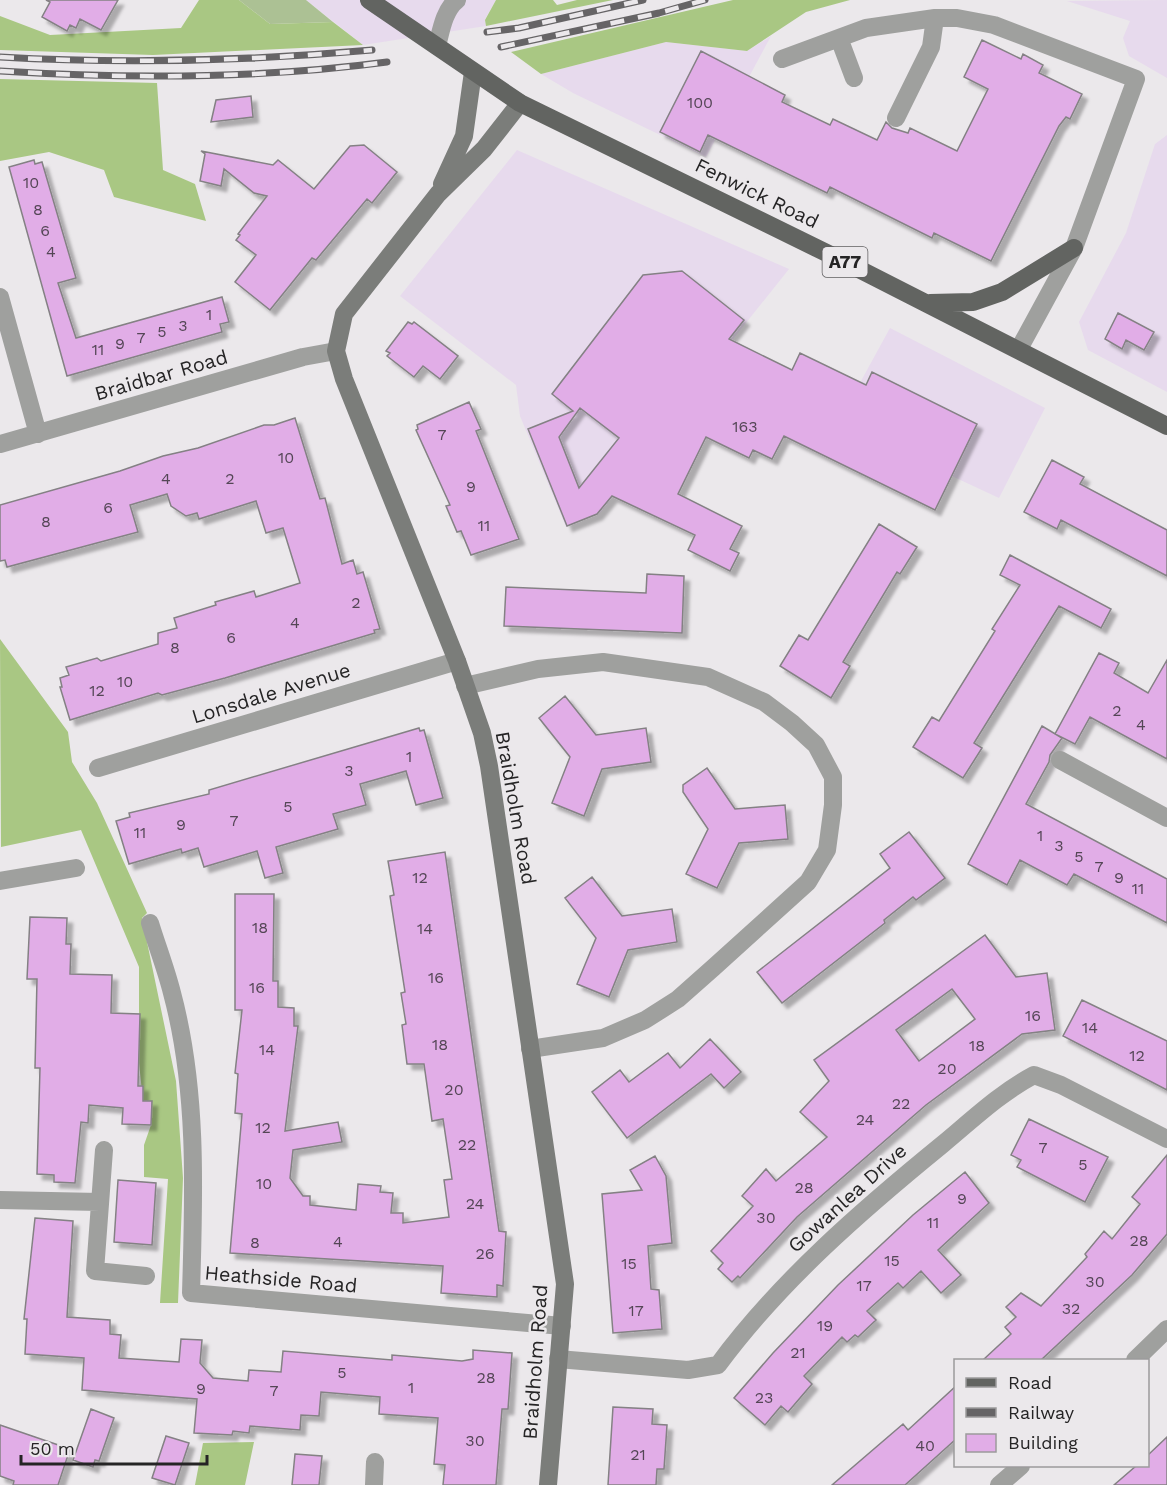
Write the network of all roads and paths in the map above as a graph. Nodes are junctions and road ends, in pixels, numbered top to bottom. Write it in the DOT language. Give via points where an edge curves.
graph roads {
  1 [pos="369,0"];
  2 [pos="457,0"];
  3 [pos="935,18"];
  4 [pos="839,38"];
  5 [pos="437,46"];
  6 [pos="782,59"];
  7 [pos="473,72"];
  8 [pos="854,78"];
  9 [pos="520,103"];
  10 [pos="896,118"];
  11 [pos="438,194"];
  12 [pos="1074,248"];
  13 [pos="0,297"];
  14 [pos="928,303"];
  15 [pos="1019,349"];
  16 [pos="336,351"];
  17 [pos="1167,426"];
  18 [pos="38,434"];
  19 [pos="0,444"];
  20 [pos="457,661"];
  21 [pos="465,686"];
  22 [pos="1060,760"];
  23 [pos="98,768"];
  24 [pos="1167,818"];
  25 [pos="76,868"];
  26 [pos="0,881"];
  27 [pos="150,923"];
  28 [pos="530,1049"];
  29 [pos="1167,1139"];
  30 [pos="104,1150"];
  31 [pos="0,1200"];
  32 [pos="100,1202"];
  33 [pos="146,1276"];
  34 [pos="562,1326"];
  35 [pos="1167,1329"];
  36 [pos="558,1359"];
  37 [pos="1136,1359"];
  38 [pos="375,1462"];
  39 [pos="1020,1467"];
  40 [pos="374,1485"];
  41 [pos="548,1485"];
  42 [pos="999,1485"];
  1 -- 5 [label="main road, Fenwick Road / A77"];
  2 -- 5 [label="street" via="446,16"];
  3 -- 4 [label="street" via="866,28"];
  3 -- 10 [label="street" via="931,47"];
  3 -- 12 [label="street" via="994,25 1136,79"];
  4 -- 6 [label="street"];
  4 -- 8 [label="street"];
  5 -- 7 [label="main road, Fenwick Road / A77"];
  7 -- 9 [label="main road, Fenwick Road / A77"];
  7 -- 11 [label="street, Braidholm Road" via="464,136"];
  9 -- 11 [label="street, Braidholm Road" via="484,148"];
  9 -- 14 [label="main road, Fenwick Road / A77"];
  11 -- 16 [label="street, Braidholm Road" via="344,315"];
  12 -- 14 [label="main road" via="1002,292 973,302"];
  12 -- 15 [label="street"];
  13 -- 18 [label="street"];
  14 -- 15 [label="main road, Fenwick Road / A77"];
  15 -- 17 [label="main road, Fenwick Road / A77"];
  16 -- 18 [label="street, Braidbar Road" via="303,357"];
  16 -- 20 [label="street, Braidholm Road"];
  18 -- 19 [label="street, Braidbar Road"];
  20 -- 21 [label="street, Braidholm Road"];
  20 -- 23 [label="street, Lonsdale Avenue"];
  21 -- 28 [label="street, Braidholm Road" via="489,766"];
  21 -- 28 [label="street" via="538,669 603,662 708,678 764,702 792,723 816,745 833,777 827,850 808,882 713,968 678,999 645,1020 603,1038"];
  22 -- 24 [label="street"];
  25 -- 26 [label="street"];
  27 -- 34 [label="street, Heathside Road" via="172,994 186,1067 195,1184 191,1293"];
  28 -- 34 [label="street, Braidholm Road" via="565,1284"];
  29 -- 36 [label="street, Gowanlea Drive" via="1034,1075 910,1171 806,1266 718,1365 688,1370"];
  30 -- 32 [label="street"];
  31 -- 32 [label="street"];
  32 -- 33 [label="street" via="95,1271"];
  34 -- 36 [label="street, Braidholm Road"];
  35 -- 37 [label="street"];
  36 -- 41 [label="street, Braidholm Road"];
  38 -- 40 [label="street"];
  39 -- 42 [label="street"];
}
